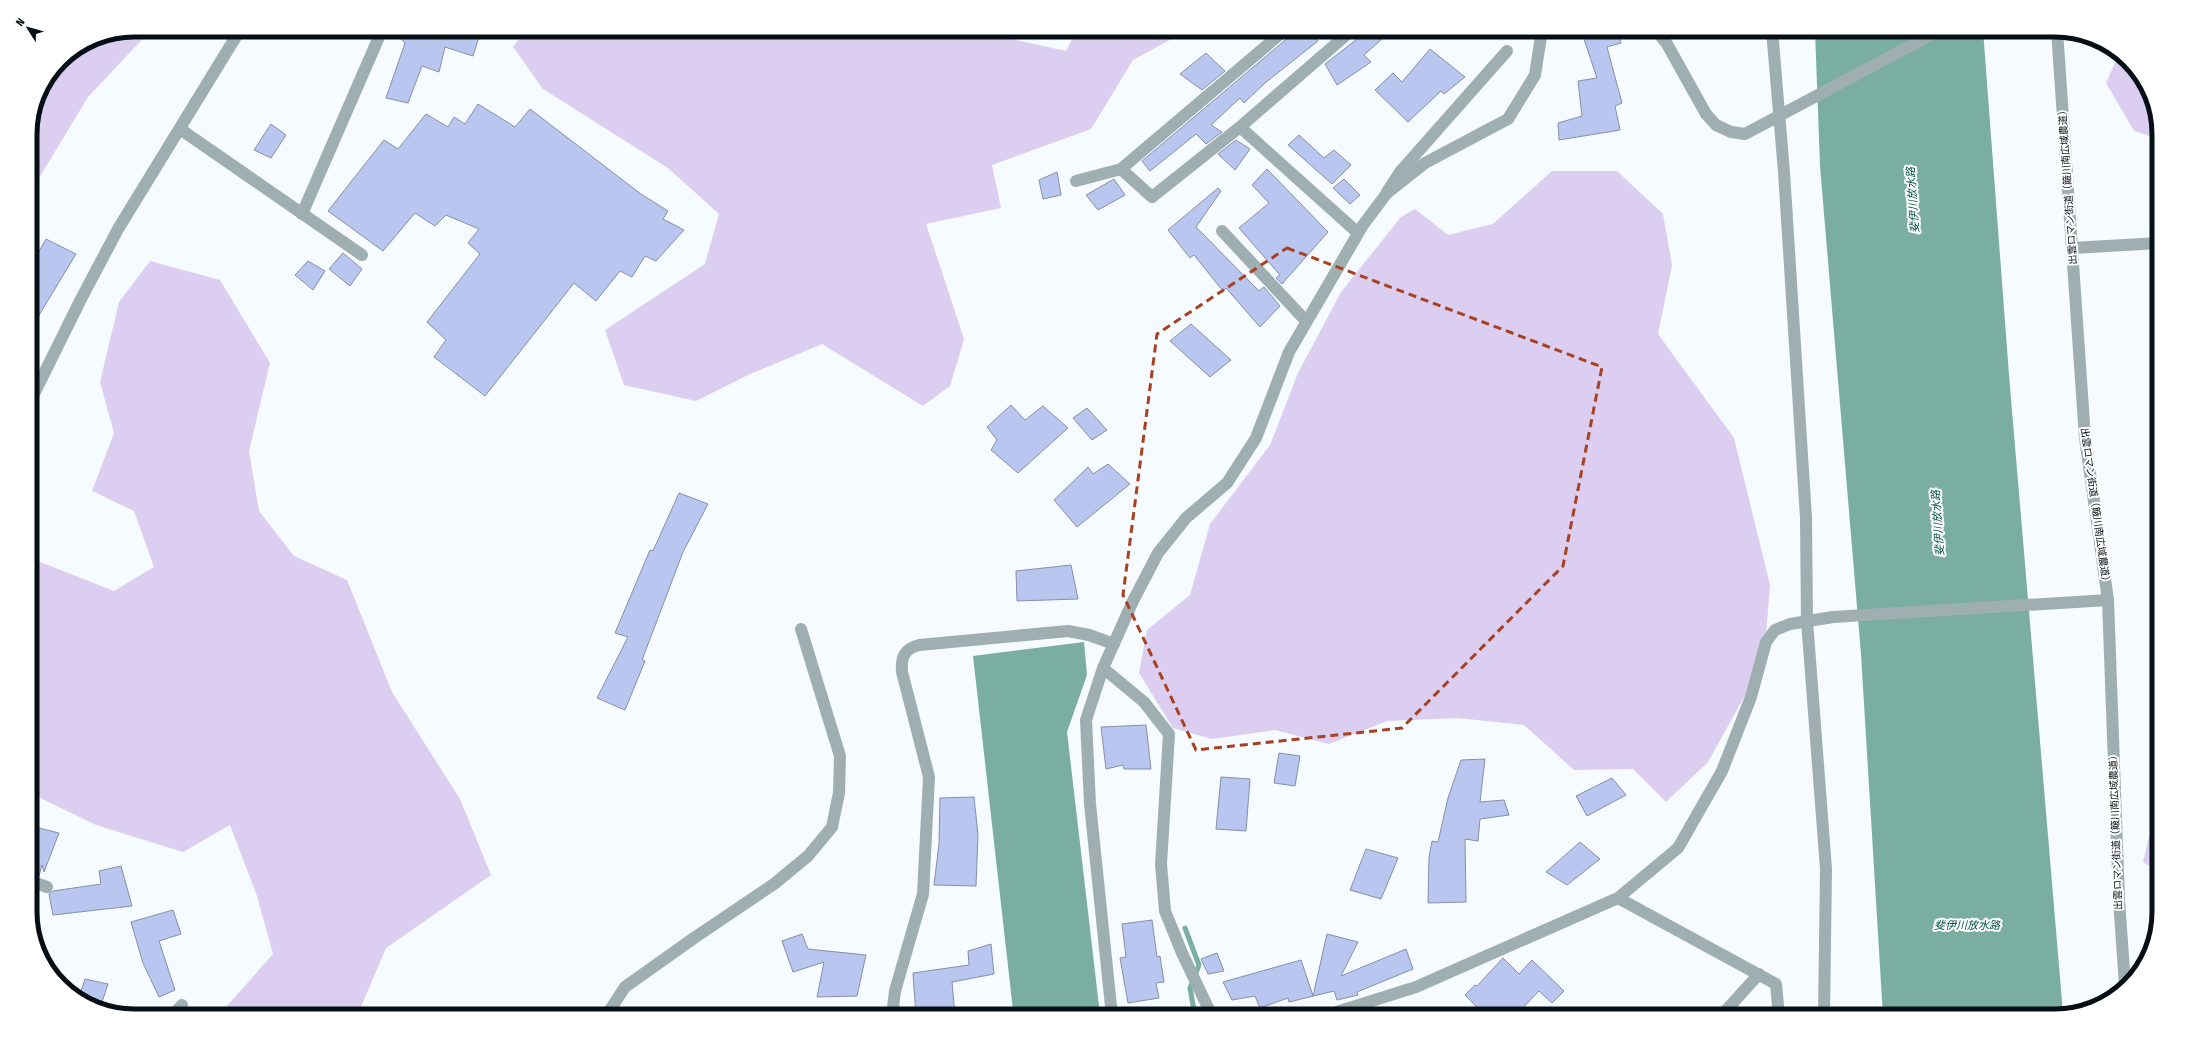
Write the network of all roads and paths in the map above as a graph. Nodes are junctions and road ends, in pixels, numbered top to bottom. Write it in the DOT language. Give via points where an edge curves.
graph roads {
  1 [pos="236,37"];
  2 [pos="379,37"];
  3 [pos="1277,37"];
  4 [pos="1344,37"];
  5 [pos="1541,37"];
  6 [pos="1662,37"];
  7 [pos="1773,37"];
  8 [pos="1927,37"];
  9 [pos="2058,37"];
  10 [pos="1507,51"];
  11 [pos="1240,127"];
  12 [pos="180,129"];
  13 [pos="1121,169"];
  14 [pos="1076,181"];
  15 [pos="1387,193"];
  16 [pos="302,214"];
  17 [pos="1222,231"];
  18 [pos="1358,233"];
  19 [pos="2152,243"];
  20 [pos="2073,248"];
  21 [pos="362,255"];
  22 [pos="1306,322"];
  23 [pos="37,388"];
  24 [pos="2108,600"];
  25 [pos="1807,621"];
  26 [pos="801,629"];
  27 [pos="1114,644"];
  28 [pos="1103,668"];
  29 [pos="37,883"];
  30 [pos="47,887"];
  31 [pos="1618,898"];
  32 [pos="1759,974"];
  33 [pos="2125,979"];
  34 [pos="182,1005"];
  35 [pos="178,1009"];
  36 [pos="611,1009"];
  37 [pos="893,1009"];
  38 [pos="1111,1009"];
  39 [pos="1209,1009"];
  40 [pos="1346,1009"];
  41 [pos="1727,1009"];
  42 [pos="1778,1009"];
  43 [pos="1824,1009"];
  1 -- 12 [label="street"];
  2 -- 16 [label="street"];
  3 -- 13 [label="street"];
  4 -- 11 [label="street"];
  5 -- 15 [label="street" via="1535,75 1508,119 1425,163"];
  6 -- 8 [label="street" via="1706,114 1716,125 1731,132 1745,134"];
  7 -- 25 [label="street" via="1784,172 1805,510"];
  9 -- 20 [label="street, 出雲ロマン街道（簸川南広域農道）"];
  10 -- 15 [label="street" via="1400,172"];
  11 -- 13 [label="street" via="1152,197"];
  11 -- 18 [label="street"];
  12 -- 16 [label="street"];
  12 -- 23 [label="street" via="118,229"];
  13 -- 14 [label="street"];
  15 -- 18 [label="street"];
  16 -- 21 [label="street"];
  17 -- 22 [label="street"];
  18 -- 22 [label="street"];
  19 -- 20 [label="street"];
  20 -- 24 [label="street, 出雲ロマン街道（簸川南広域農道）" via="2085,438"];
  22 -- 27 [label="street" via="1289,352 1256,438 1227,483 1186,518 1158,553 1132,601"];
  24 -- 25 [label="street" via="1833,616"];
  24 -- 33 [label="street, 出雲ロマン街道（簸川南広域農道）" via="2119,900"];
  25 -- 31 [label="street" via="1775,630 1766,642 1751,697 1722,771 1678,848"];
  25 -- 43 [label="street" via="1826,869"];
  26 -- 36 [label="street" via="840,756 839,793 832,827 808,856 774,884 625,987"];
  27 -- 28 [label="street"];
  27 -- 37 [label="street" via="1068,631 919,645 910,647 905,653 901,661 902,672 929,777 922,894 895,991"];
  28 -- 38 [label="street" via="1086,720 1090,804"];
  28 -- 39 [label="street" via="1144,702 1169,734 1161,864 1165,911"];
  29 -- 30 [label="street"];
  31 -- 32 [label="street"];
  31 -- 40 [label="street" via="1416,987"];
  32 -- 41 [label="street"];
  32 -- 42 [label="street" via="1776,984"];
  34 -- 35 [label="street"];
}
